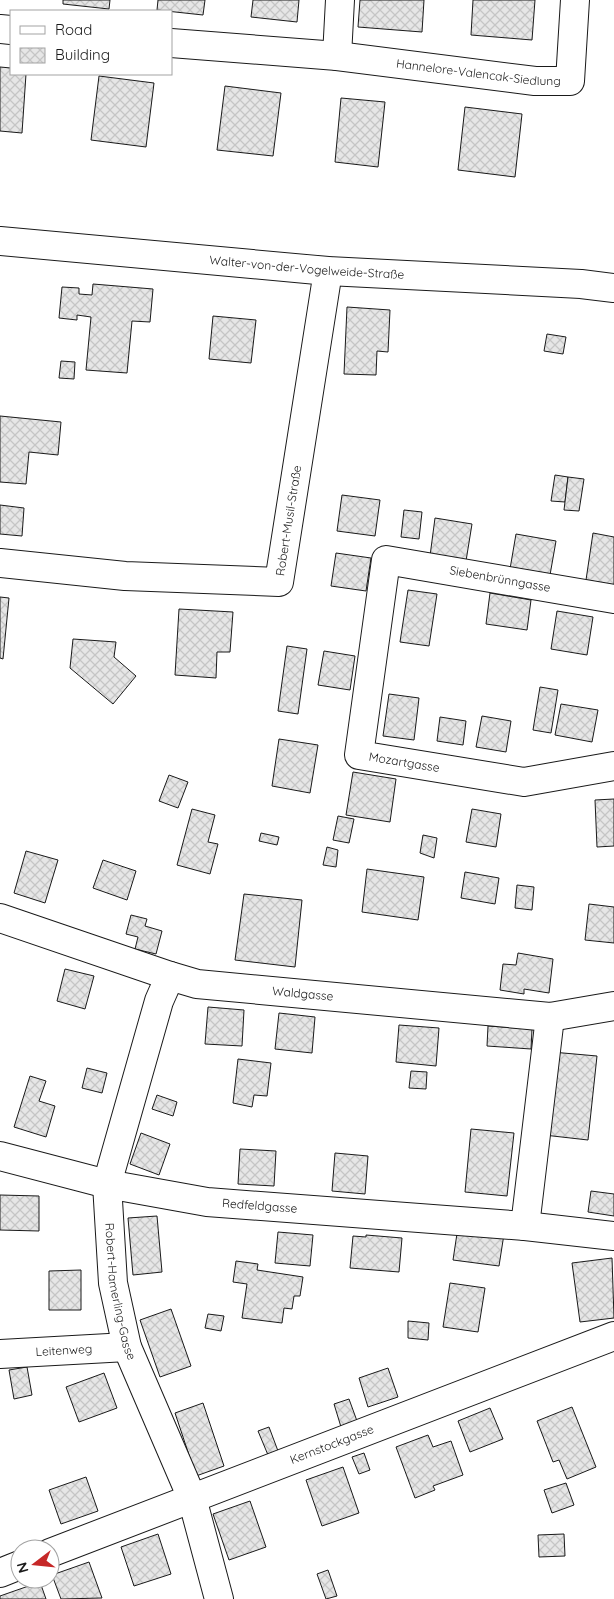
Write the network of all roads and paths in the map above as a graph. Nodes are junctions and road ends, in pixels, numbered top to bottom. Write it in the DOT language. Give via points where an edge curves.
graph roads {
  1 [pos="340,0"];
  2 [pos="575,0"];
  3 [pos="172,43"];
  4 [pos="337,56"];
  5 [pos="0,241"];
  6 [pos="328,271"];
  7 [pos="614,288"];
  8 [pos="386,560"];
  9 [pos="0,563"];
  10 [pos="614,599"];
  11 [pos="614,766"];
  12 [pos="0,918"];
  13 [pos="170,976"];
  14 [pos="614,1006"];
  15 [pos="550,1017"];
  16 [pos="0,1156"];
  17 [pos="107,1184"];
  18 [pos="524,1226"];
  19 [pos="614,1236"];
  20 [pos="614,1336"];
  21 [pos="128,1347"];
  22 [pos="0,1354"];
  23 [pos="192,1498"];
  24 [pos="60,1549"];
  25 [pos="219,1599"];
  1 -- 4 [label="street"];
  2 -- 4 [label="street, Hannelore-Valencak-Siedlung" via="570,81 535,81"];
  3 -- 4 [label="street, Hannelore-Valencak-Siedlung"];
  5 -- 6 [label="street, Walter-von-der-Vogelweide-Straße"];
  6 -- 7 [label="street, Walter-von-der-Vogelweide-Straße"];
  6 -- 9 [label="street, Robert-Musil-Straße" via="279,582 125,576"];
  8 -- 10 [label="street, Siebenbrünngasse"];
  8 -- 11 [label="street, Mozartgasse" via="359,755 524,782"];
  12 -- 13 [label="street, Waldgasse"];
  13 -- 15 [label="street, Waldgasse" via="197,984"];
  13 -- 17 [label="street, Robert-Hamerling-Gasse" via="159,1001"];
  14 -- 15 [label="street, Waldgasse"];
  15 -- 18 [label="street"];
  16 -- 17 [label="street, Redfeldgasse"];
  17 -- 18 [label="street, Redfeldgasse" via="207,1202"];
  17 -- 21 [label="street, Robert-Hamerling-Gasse" via="113,1283"];
  18 -- 19 [label="street, Redfeldgasse"];
  20 -- 23 [label="street, Kernstockgasse"];
  21 -- 22 [label="street, Leitenweg"];
  21 -- 23 [label="street, Robert-Hamerling-Gasse"];
  23 -- 24 [label="street, Kernstockgasse"];
  23 -- 25 [label="street, Robert-Hamerling-Gasse"];
}
